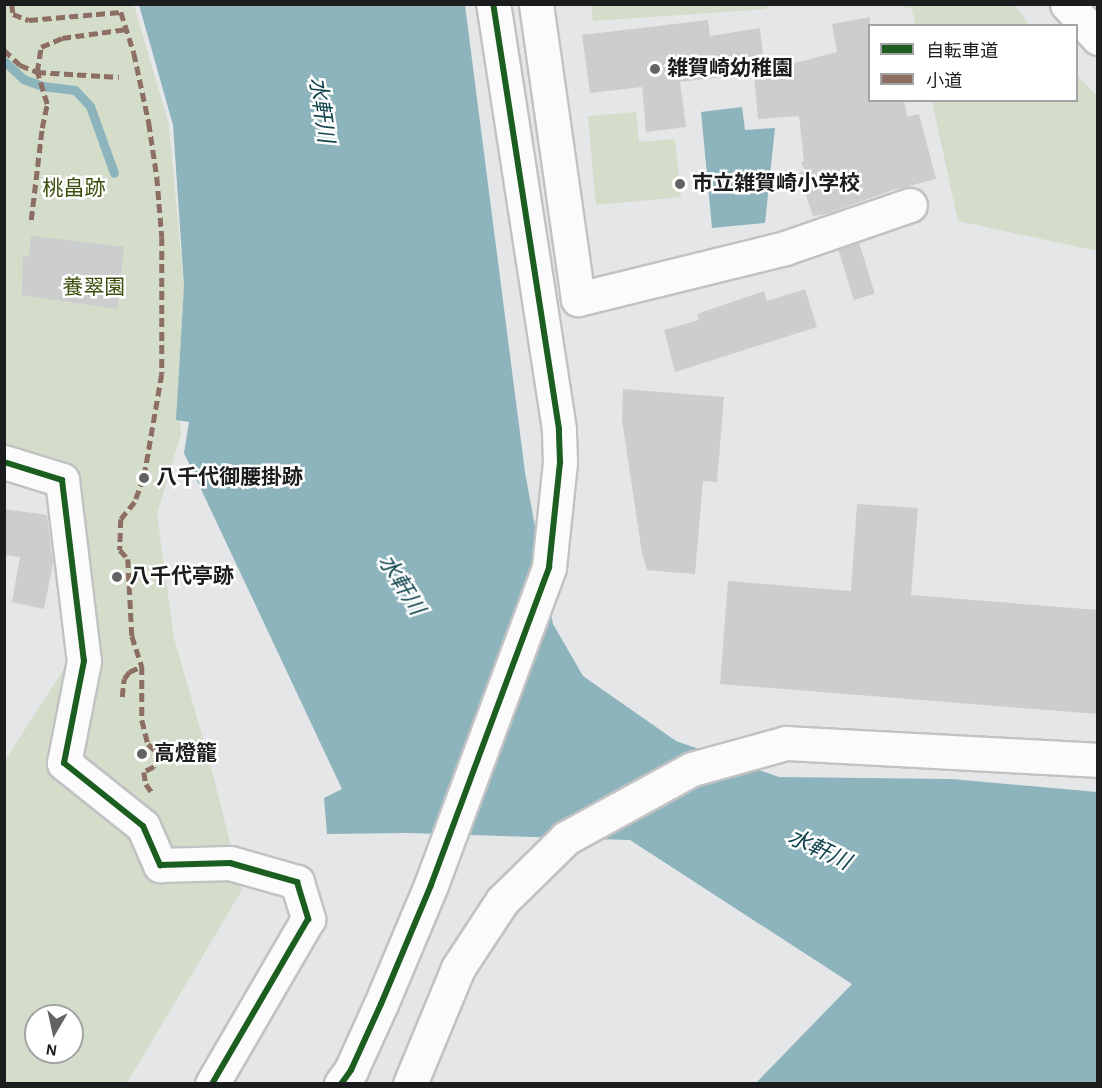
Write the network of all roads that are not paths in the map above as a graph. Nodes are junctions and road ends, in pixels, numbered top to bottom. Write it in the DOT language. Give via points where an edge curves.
graph roads {
  1 [pos="493,4"];
  2 [pos="536,4"];
  3 [pos="1067,4"];
  4 [pos="1098,38"];
  5 [pos="910,205"];
  6 [pos="4,462"];
  7 [pos="1098,760"];
  8 [pos="212,1083"];
  9 [pos="341,1083"];
  10 [pos="410,1083"];
  1 -- 9 [label="street" via="560,429 549,567 431,885 381,1004 351,1070"];
  2 -- 5 [label="street" via="578,299 785,248"];
  3 -- 4 [label="street"];
  6 -- 8 [label="street" via="62,480 84,661 64,763 143,826 160,865 230,864 297,882 308,919"];
  7 -- 10 [label="street" via="786,743 692,769 566,837 502,901 458,968"];
}
